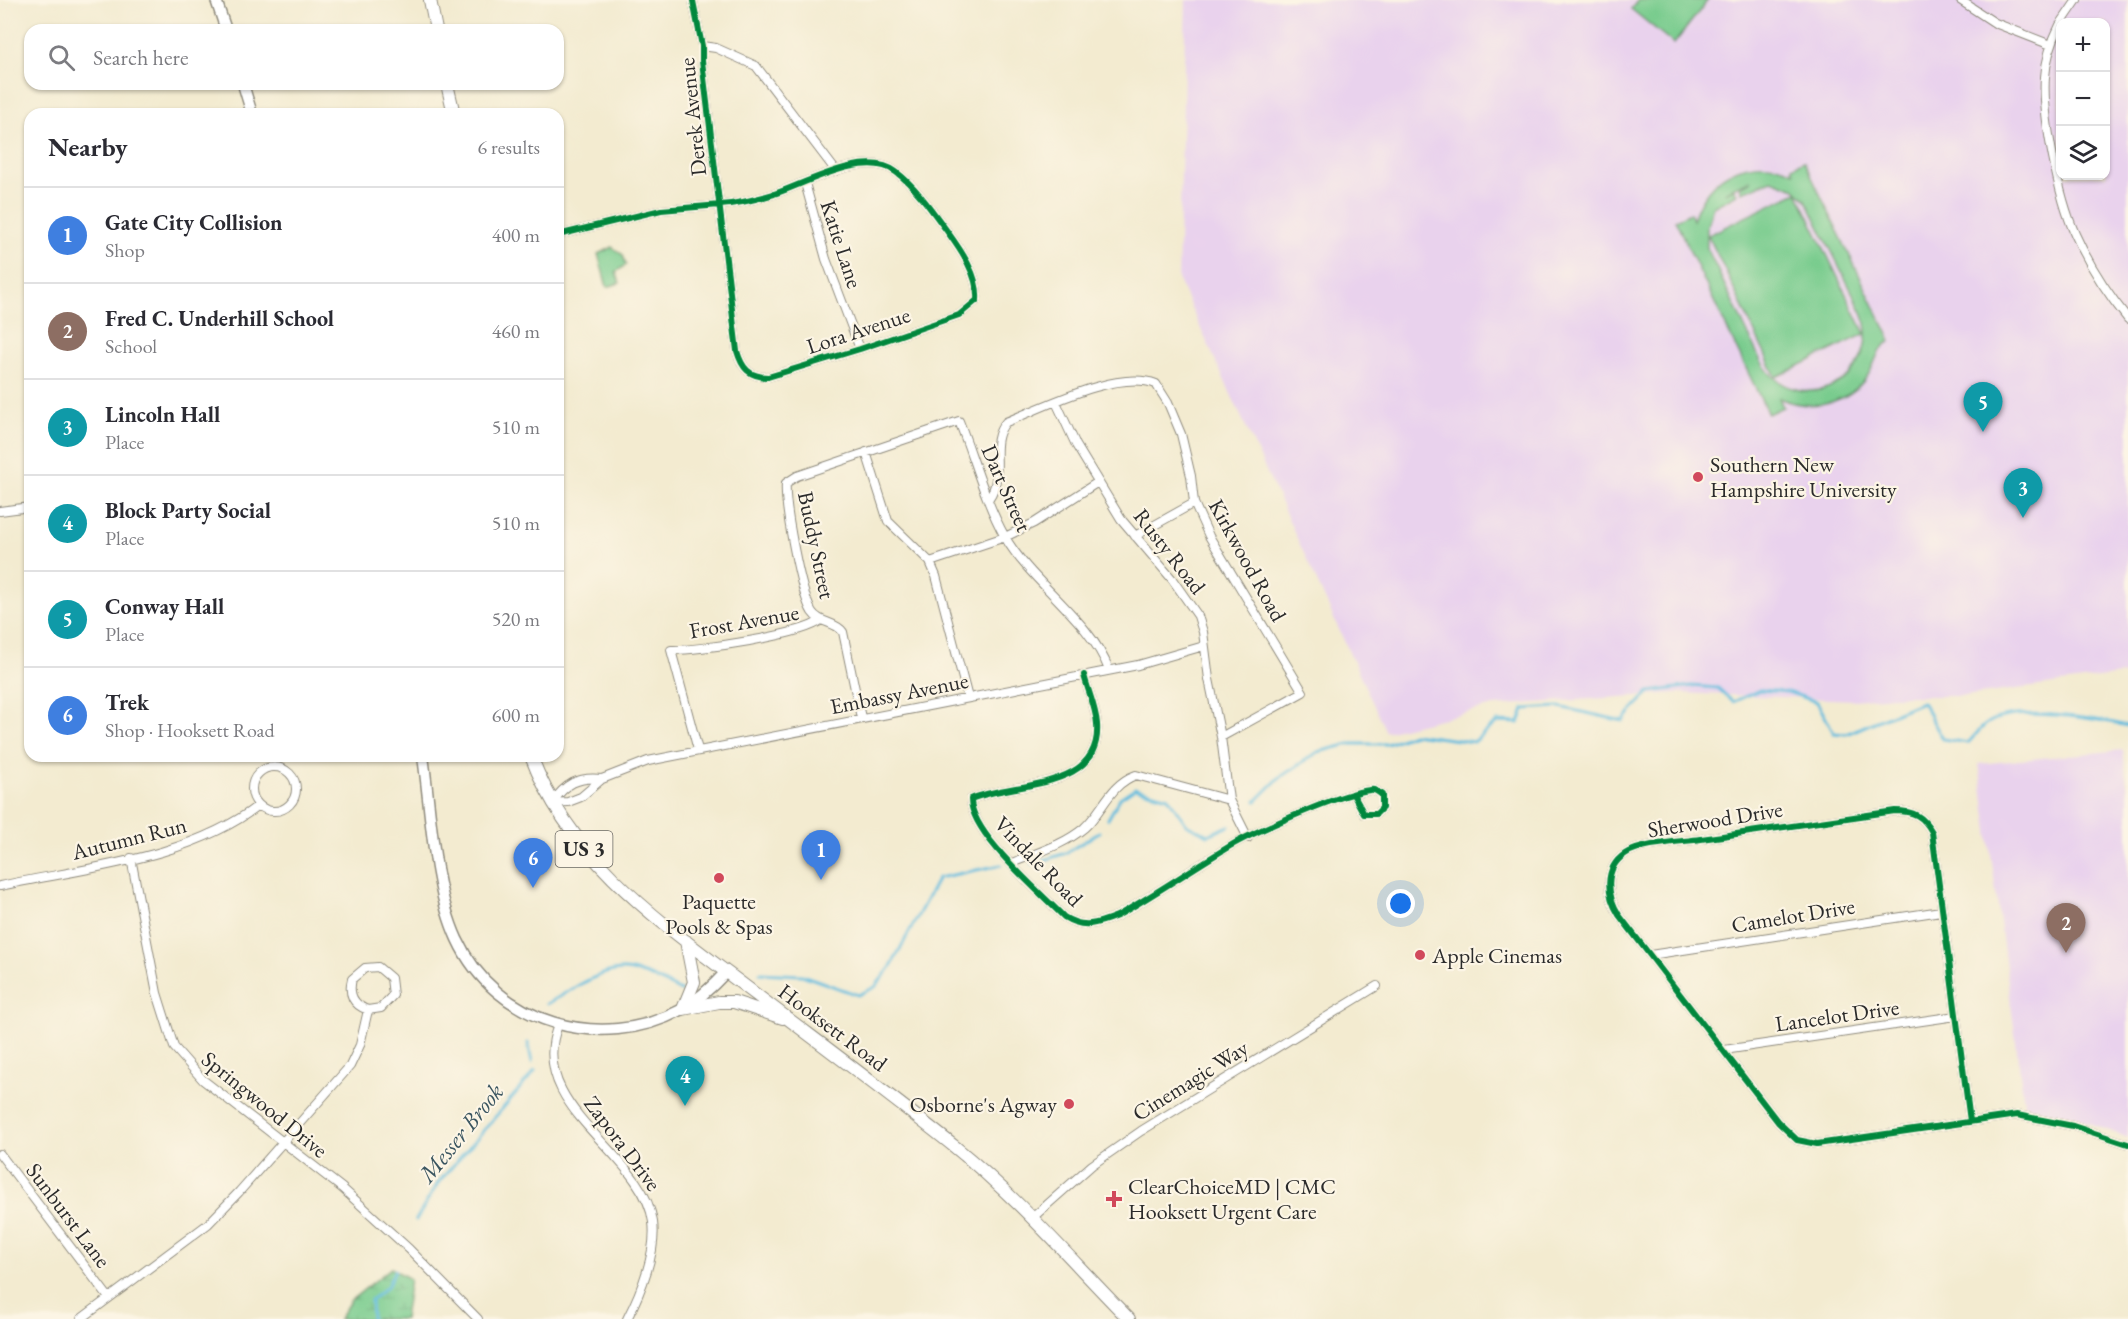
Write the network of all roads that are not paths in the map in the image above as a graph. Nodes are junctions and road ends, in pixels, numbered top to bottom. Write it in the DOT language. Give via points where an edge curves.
graph roads {
  1 [pos="216,0"];
  2 [pos="429,0"];
  3 [pos="1960,0"];
  4 [pos="2077,0"];
  5 [pos="693,2"];
  6 [pos="2065,18"];
  7 [pos="224,24"];
  8 [pos="435,24"];
  9 [pos="2056,34"];
  10 [pos="2051,45"];
  11 [pos="702,46"];
  12 [pos="245,90"];
  13 [pos="448,90"];
  14 [pos="250,108"];
  15 [pos="453,108"];
  16 [pos="836,171"];
  17 [pos="805,183"];
  18 [pos="720,205"];
  19 [pos="564,233"];
  20 [pos="2128,319"];
  21 [pos="860,349"];
  22 [pos="746,371"];
  23 [pos="1056,402"];
  24 [pos="866,452"];
  25 [pos="1098,482"];
  26 [pos="989,498"];
  27 [pos="1194,503"];
  28 [pos="24,508"];
  29 [pos="0,511"];
  30 [pos="1135,536"];
  31 [pos="1005,537"];
  32 [pos="930,562"];
  33 [pos="821,620"];
  34 [pos="1204,646"];
  35 [pos="1109,670"];
  36 [pos="1084,675"];
  37 [pos="968,698"];
  38 [pos="861,718"];
  39 [pos="1221,737"];
  40 [pos="698,750"];
  41 [pos="424,762"];
  42 [pos="534,762"];
  43 [pos="602,778"];
  44 [pos="1353,794"];
  45 [pos="1228,800"];
  46 [pos="552,803"];
  47 [pos="259,805"];
  48 [pos="1248,838"];
  49 [pos="131,858"];
  50 [pos="1012,863"];
  51 [pos="0,886"];
  52 [pos="1941,911"];
  53 [pos="686,941"];
  54 [pos="1650,955"];
  55 [pos="726,972"];
  56 [pos="1377,986"];
  57 [pos="683,1009"];
  58 [pos="368,1010"];
  59 [pos="1956,1016"];
  60 [pos="790,1020"];
  61 [pos="558,1025"];
  62 [pos="1724,1050"];
  63 [pos="1970,1120"];
  64 [pos="283,1142"];
  65 [pos="2128,1144"];
  66 [pos="0,1154"];
  67 [pos="1031,1219"];
  68 [pos="109,1298"];
  69 [pos="81,1319"];
  70 [pos="477,1319"];
  71 [pos="627,1319"];
  72 [pos="1128,1319"];
  1 -- 7 [label="main road"];
  2 -- 8 [label="main road"];
  3 -- 10 [label="street" via="1995,23"];
  4 -- 6 [label="street"];
  5 -- 11 [label="street, Derek Avenue"];
  9 -- 10 [label="street"];
  10 -- 20 [label="street" via="2044,89 2066,208 2088,261"];
  11 -- 16 [label="street" via="756,66"];
  11 -- 18 [label="street, Derek Avenue"];
  12 -- 14 [label="main road"];
  13 -- 15 [label="main road"];
  16 -- 17 [label="street"];
  16 -- 21 [label="street, Lora Avenue" via="873,164 895,171 953,239 978,289 977,300 960,315"];
  17 -- 18 [label="street"];
  17 -- 21 [label="street, Katie Lane" via="826,259"];
  18 -- 19 [label="street" via="661,210"];
  18 -- 22 [label="street, Derek Avenue" via="737,351"];
  21 -- 22 [label="street, Lora Avenue" via="768,377 756,377"];
  23 -- 25 [label="street, Rusty Road"];
  23 -- 26 [label="street" via="1006,422 998,430 996,484"];
  23 -- 27 [label="street, Kirkwood Road" via="1112,384 1135,380 1156,384 1180,434"];
  24 -- 26 [label="street, Dart Street" via="959,421"];
  24 -- 32 [label="street" via="888,521"];
  24 -- 33 [label="street, Buddy Street" via="786,483 786,504 803,585 811,610"];
  25 -- 30 [label="street, Rusty Road"];
  25 -- 31 [label="street"];
  26 -- 31 [label="street, Dart Street"];
  27 -- 30 [label="street"];
  27 -- 39 [label="street, Kirkwood Road" via="1209,536 1303,692"];
  28 -- 29 [label="street"];
  30 -- 34 [label="street, Rusty Road" via="1192,607 1203,632"];
  31 -- 32 [label="street"];
  31 -- 35 [label="street, Dart Street" via="1090,638"];
  32 -- 37 [label="street"];
  33 -- 38 [label="street, Buddy Street" via="843,632"];
  33 -- 40 [label="street, Frost Avenue" via="805,629 671,650"];
  34 -- 35 [label="street, Embassy Avenue"];
  34 -- 39 [label="street, Rusty Road"];
  35 -- 36 [label="street, Embassy Avenue"];
  36 -- 37 [label="street, Embassy Avenue"];
  36 -- 50 [label="street, Vindale Road" via="1097,725 1094,748 1082,767 1062,778 971,799 974,819 986,838"];
  37 -- 38 [label="street, Embassy Avenue"];
  38 -- 40 [label="street, Embassy Avenue"];
  39 -- 45 [label="street, Rusty Road"];
  40 -- 43 [label="street, Embassy Avenue" via="648,760"];
  41 -- 61 [label="main road" via="440,877 457,939 475,970 496,991 516,1007"];
  42 -- 46 [label="main road, Hooksett Road / US 3"];
  43 -- 46 [label="street, Embassy Avenue" via="581,797"];
  43 -- 46 [label="street, Embassy Avenue" via="577,780 562,789"];
  44 -- 48 [label="street, Vindale Road"];
  45 -- 48 [label="street, Rusty Road"];
  45 -- 50 [label="street" via="1136,775 1117,786 1082,830"];
  46 -- 53 [label="main road, Hooksett Road / US 3" via="604,872"];
  47 -- 47 [label="street" via="272,811 290,804 296,786 290,773 273,766 256,775 252,793"];
  47 -- 49 [label="street, Autumn Run" via="200,840"];
  48 -- 50 [label="street, Vindale Road" via="1096,925 1074,923 1064,917"];
  49 -- 51 [label="street, Autumn Run"];
  49 -- 64 [label="street, Springwood Drive" via="157,993 174,1047 203,1080"];
  52 -- 54 [label="street, Camelot Drive"];
  52 -- 54 [label="street, Sherwood Drive" via="1932,832 1917,814 1907,811 1636,849 1617,862 1611,873 1609,896"];
  52 -- 59 [label="street, Sherwood Drive"];
  53 -- 55 [label="main road, Hooksett Road / US 3"];
  53 -- 57 [label="main road" via="694,982"];
  54 -- 62 [label="street, Sherwood Drive"];
  55 -- 57 [label="main road"];
  55 -- 60 [label="main road, Hooksett Road / US 3"];
  56 -- 67 [label="street, Cinemagic Way" via="1141,1131 1092,1165"];
  57 -- 60 [label="main road" via="734,1002"];
  57 -- 61 [label="main road" via="653,1022 622,1029"];
  58 -- 58 [label="street" via="385,1006 394,991 391,978 378,967 361,970 351,984 354,1000"];
  58 -- 64 [label="street" via="360,1045 350,1066"];
  59 -- 62 [label="street, Lancelot Drive"];
  59 -- 63 [label="street, Sherwood Drive"];
  60 -- 67 [label="main road, Hooksett Road / US 3" via="957,1148"];
  61 -- 71 [label="street, Zapora Drive" via="551,1051 560,1085 571,1105 648,1202 653,1219 647,1265"];
  62 -- 63 [label="street, Sherwood Drive" via="1778,1122 1797,1140 1817,1144"];
  63 -- 65 [label="street, Sherwood Drive" via="2017,1115 2039,1118"];
  64 -- 68 [label="street" via="208,1224"];
  64 -- 70 [label="street, Springwood Drive" via="409,1248"];
  66 -- 68 [label="street, Sunburst Lane"];
  67 -- 72 [label="main road, Hooksett Road / US 3"];
  68 -- 69 [label="street"];
}
